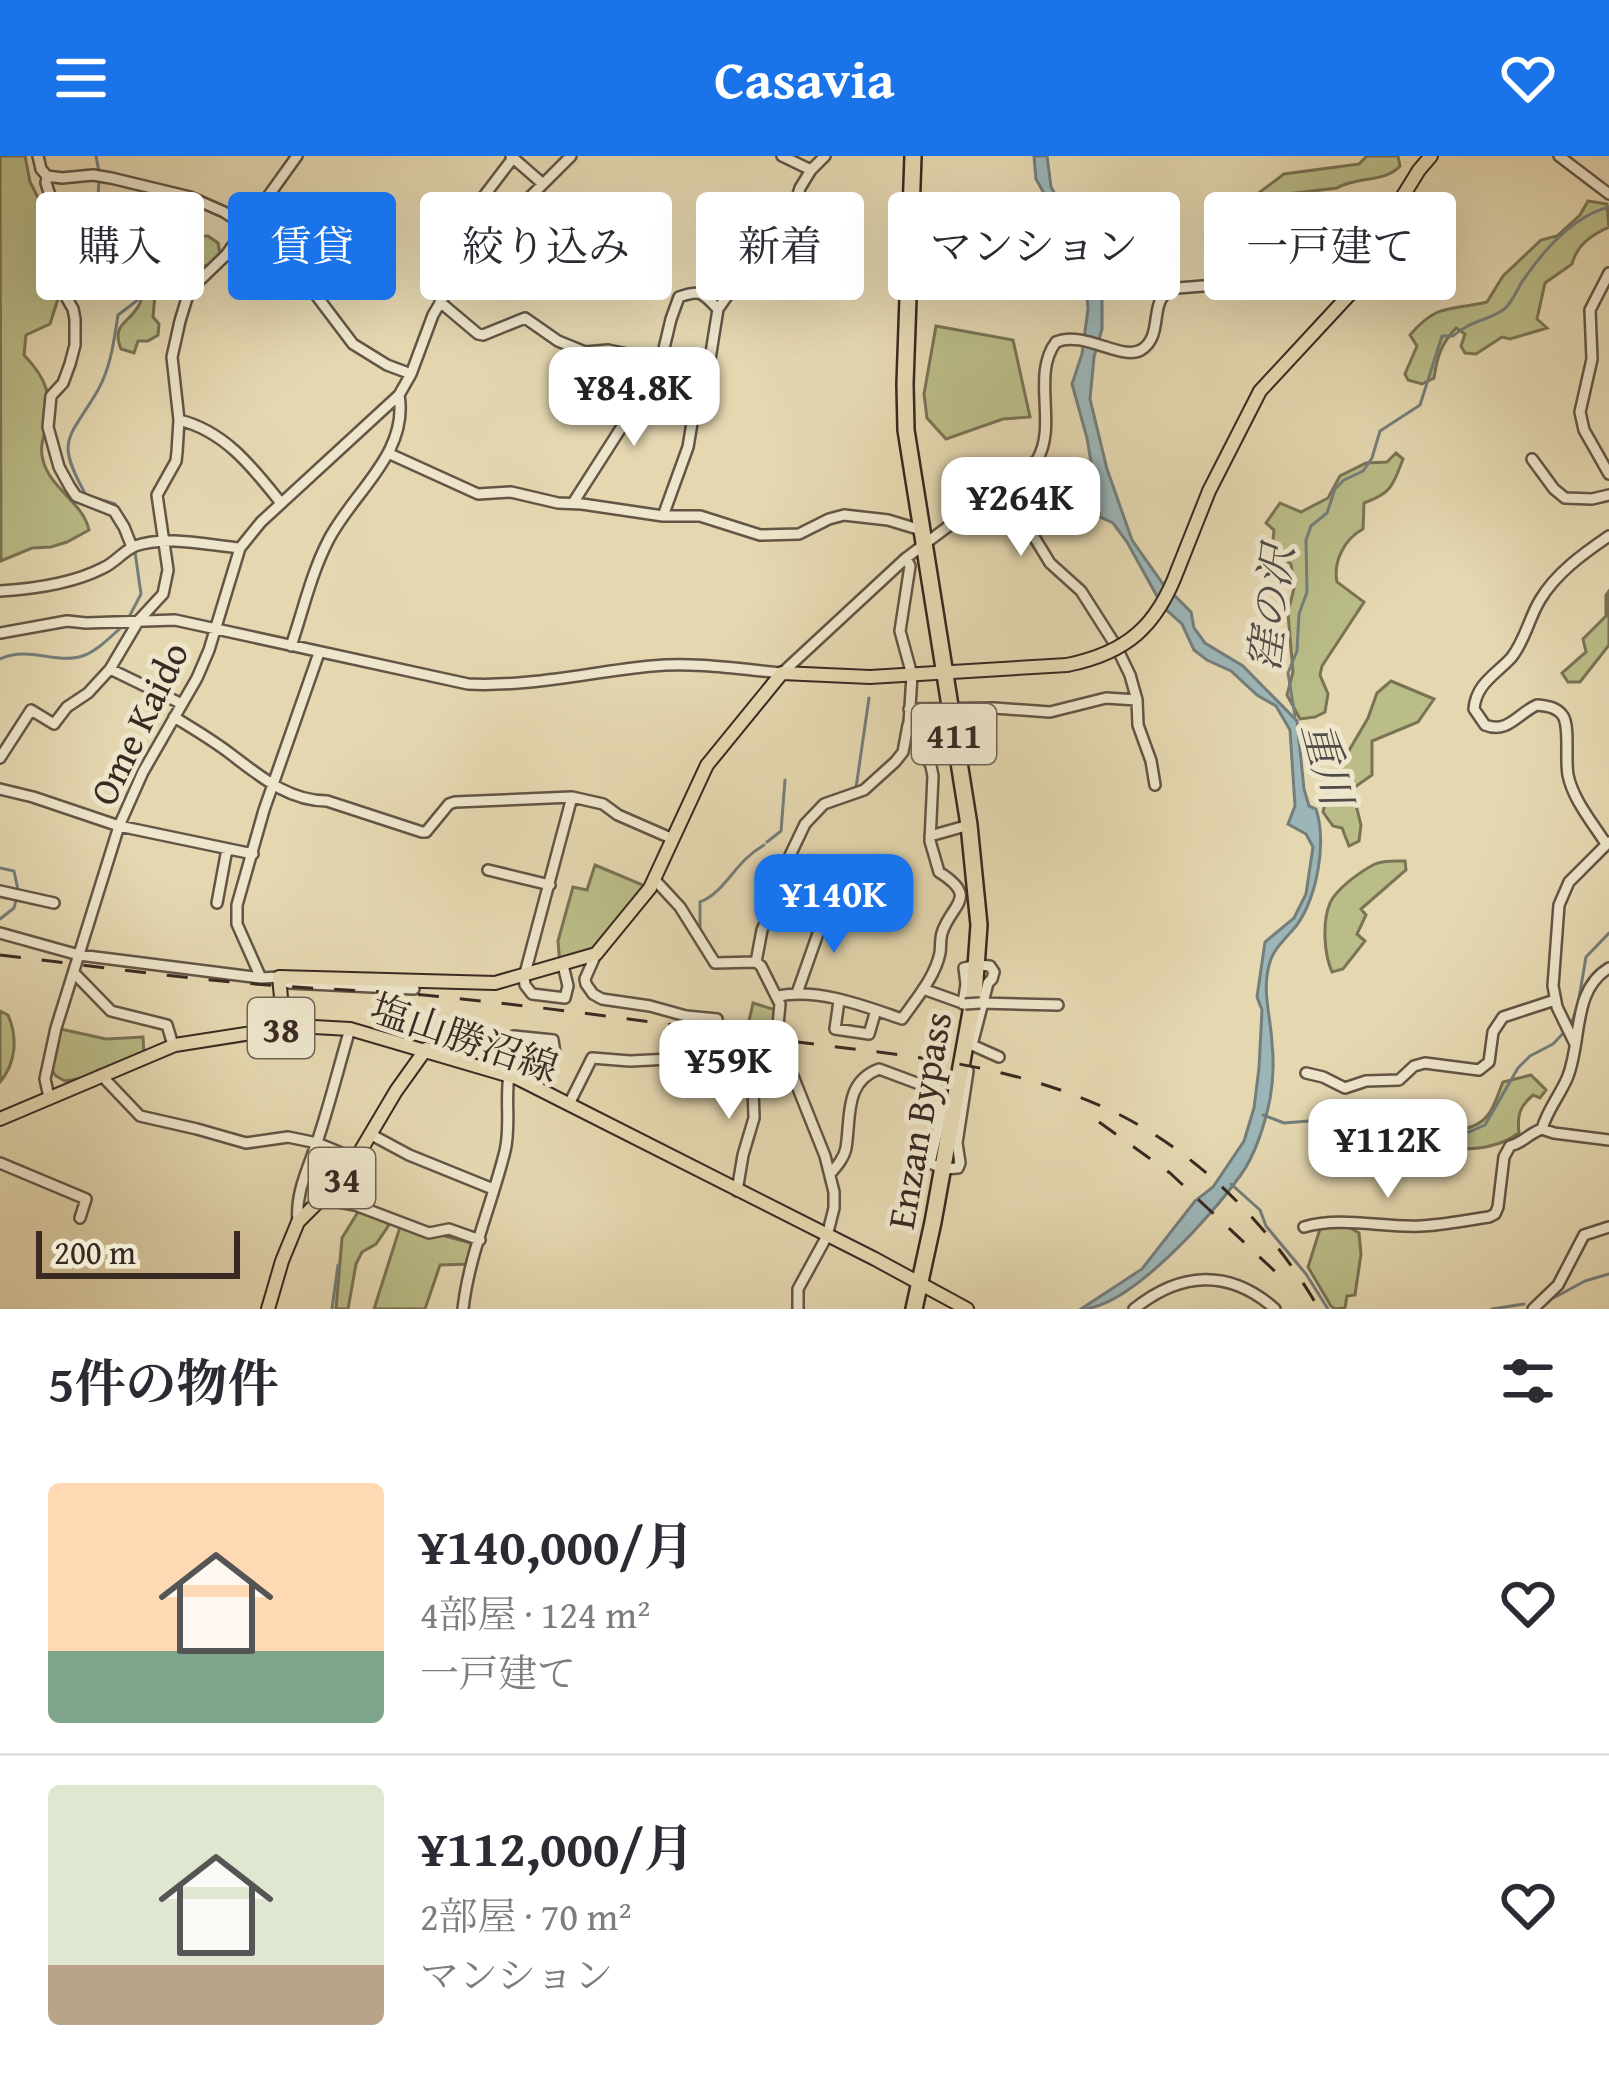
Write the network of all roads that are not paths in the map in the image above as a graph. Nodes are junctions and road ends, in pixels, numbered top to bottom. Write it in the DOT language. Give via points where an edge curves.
graph roads {
  1 [pos="38,156"];
  2 [pos="297,156"];
  3 [pos="571,156"];
  4 [pos="782,156"];
  5 [pos="825,156"];
  6 [pos="913,156"];
  7 [pos="1431,156"];
  8 [pos="1559,156"];
  9 [pos="512,157"];
  10 [pos="811,170"];
  11 [pos="47,176"];
  12 [pos="543,184"];
  13 [pos="272,192"];
  14 [pos="486,192"];
  15 [pos="535,192"];
  16 [pos="1406,192"];
  17 [pos="1608,192"];
  18 [pos="228,215"];
  19 [pos="228,252"];
  20 [pos="1609,273"];
  21 [pos="1204,287"];
  22 [pos="320,300"];
  23 [pos="1344,300"];
  24 [pos="440,302"];
  25 [pos="718,309"];
  26 [pos="661,361"];
  27 [pos="411,374"];
  28 [pos="399,395"];
  29 [pos="179,420"];
  30 [pos="390,454"];
  31 [pos="1532,459"];
  32 [pos="1609,474"];
  33 [pos="997,491"];
  34 [pos="1609,495"];
  35 [pos="281,503"];
  36 [pos="573,503"];
  37 [pos="663,516"];
  38 [pos="1609,536"];
  39 [pos="922,537"];
  40 [pos="163,541"];
  41 [pos="135,546"];
  42 [pos="240,548"];
  43 [pos="906,558"];
  44 [pos="0,591"];
  45 [pos="139,620"];
  46 [pos="216,627"];
  47 [pos="0,633"];
  48 [pos="291,646"];
  49 [pos="319,653"];
  50 [pos="110,669"];
  51 [pos="782,673"];
  52 [pos="944,673"];
  53 [pos="912,676"];
  54 [pos="1137,700"];
  55 [pos="182,704"];
  56 [pos="950,708"];
  57 [pos="909,709"];
  58 [pos="175,717"];
  59 [pos="909,723"];
  60 [pos="0,758"];
  61 [pos="1155,785"];
  62 [pos="274,786"];
  63 [pos="0,789"];
  64 [pos="572,797"];
  65 [pos="969,825"];
  66 [pos="119,826"];
  67 [pos="930,836"];
  68 [pos="673,839"];
  69 [pos="1608,843"];
  70 [pos="227,849"];
  71 [pos="253,854"];
  72 [pos="488,870"];
  73 [pos="655,880"];
  74 [pos="550,885"];
  75 [pos="0,891"];
  76 [pos="54,903"];
  77 [pos="217,903"];
  78 [pos="828,905"];
  79 [pos="1,933"];
  80 [pos="596,954"];
  81 [pos="79,955"];
  82 [pos="756,962"];
  83 [pos="978,964"];
  84 [pos="563,965"];
  85 [pos="1609,968"];
  86 [pos="74,973"];
  87 [pos="524,976"];
  88 [pos="283,977"];
  89 [pos="261,978"];
  90 [pos="414,989"];
  91 [pos="923,989"];
  92 [pos="796,993"];
  93 [pos="778,996"];
  94 [pos="1555,1000"];
  95 [pos="839,1001"];
  96 [pos="981,1003"];
  97 [pos="964,1004"];
  98 [pos="1058,1005"];
  99 [pos="876,1010"];
  100 [pos="717,1019"];
  101 [pos="284,1028"];
  102 [pos="350,1029"];
  103 [pos="1575,1044"];
  104 [pos="173,1045"];
  105 [pos="972,1045"];
  106 [pos="426,1049"];
  107 [pos="752,1054"];
  108 [pos="775,1057"];
  109 [pos="999,1057"];
  110 [pos="1306,1073"];
  111 [pos="101,1075"];
  112 [pos="510,1075"];
  113 [pos="49,1097"];
  114 [pos="568,1104"];
  115 [pos="0,1119"];
  116 [pos="1542,1129"];
  117 [pos="370,1134"];
  118 [pos="1609,1141"];
  119 [pos="317,1143"];
  120 [pos="356,1159"];
  121 [pos="0,1163"];
  122 [pos="943,1169"];
  123 [pos="830,1174"];
  124 [pos="493,1190"];
  125 [pos="737,1191"];
  126 [pos="321,1199"];
  127 [pos="80,1218"];
  128 [pos="298,1222"];
  129 [pos="1609,1227"];
  130 [pos="1304,1228"];
  131 [pos="827,1236"];
  132 [pos="480,1240"];
  133 [pos="921,1285"];
  134 [pos="268,1309"];
  135 [pos="463,1309"];
  136 [pos="798,1309"];
  137 [pos="914,1309"];
  138 [pos="967,1309"];
  139 [pos="1134,1309"];
  140 [pos="1276,1309"];
  141 [pos="1533,1309"];
  1 -- 11 [label="street"];
  2 -- 13 [label="street"];
  3 -- 12 [label="street, Ome Kaido"];
  4 -- 10 [label="street"];
  5 -- 10 [label="street"];
  6 -- 39 [label="highway, Enzan Bypass / 411" via="906,430"];
  7 -- 16 [label="main road"];
  8 -- 17 [label="street"];
  9 -- 12 [label="street"];
  9 -- 14 [label="street"];
  10 -- 25 [label="street" via="790,220"];
  11 -- 18 [label="street" via="111,178"];
  11 -- 41 [label="street" via="59,223 49,267 75,319 75,345 51,397 48,427 76,496 114,511"];
  12 -- 15 [label="street, Ome Kaido"];
  19 -- 29 [label="street" via="188,298 172,357"];
  20 -- 32 [label="street" via="1590,310 1592,359 1580,412"];
  21 -- 33 [label="street" via="1162,296 1140,350 1060,340 1046,360 1045,447"];
  22 -- 27 [label="street" via="353,344"];
  23 -- 52 [label="main road, bridge" via="1260,391 1160,610 1133,638 1067,665"];
  24 -- 26 [label="street" via="478,334 525,318 585,352"];
  24 -- 27 [label="street, Ome Kaido"];
  25 -- 26 [label="street" via="701,292 680,297"];
  25 -- 37 [label="street" via="688,447"];
  26 -- 36 [label="street" via="662,373"];
  27 -- 28 [label="street, Ome Kaido"];
  28 -- 30 [label="street"];
  28 -- 35 [label="street, Ome Kaido"];
  29 -- 35 [label="street" via="245,459"];
  29 -- 40 [label="street" via="176,461 157,495"];
  30 -- 36 [label="street" via="478,494"];
  30 -- 48 [label="street" via="328,539"];
  31 -- 34 [label="street" via="1564,498"];
  33 -- 39 [label="street"];
  33 -- 54 [label="street" via="1081,591"];
  35 -- 42 [label="street, Ome Kaido"];
  36 -- 37 [label="street"];
  37 -- 39 [label="street" via="700,516 769,535 799,534 844,515 888,520"];
  38 -- 69 [label="street" via="1546,591 1518,647 1474,702 1491,728 1508,727 1537,705 1560,712 1574,792"];
  39 -- 43 [label="street"];
  39 -- 52 [label="highway, Enzan Bypass / 411"];
  40 -- 41 [label="street"];
  40 -- 42 [label="street"];
  40 -- 45 [label="street" via="163,594"];
  41 -- 44 [label="street" via="104,568"];
  42 -- 46 [label="street, Ome Kaido"];
  43 -- 51 [label="street"];
  43 -- 53 [label="street" via="900,631"];
  45 -- 46 [label="street"];
  45 -- 47 [label="street"];
  45 -- 50 [label="street"];
  46 -- 48 [label="street"];
  46 -- 55 [label="street, Ome Kaido"];
  48 -- 49 [label="street"];
  49 -- 51 [label="street" via="507,686 658,666"];
  49 -- 62 [label="street"];
  50 -- 55 [label="street"];
  50 -- 60 [label="street" via="54,724 31,710"];
  51 -- 53 [label="main road"];
  51 -- 68 [label="main road" via="706,765"];
  52 -- 53 [label="main road"];
  52 -- 56 [label="highway, Enzan Bypass / 411"];
  53 -- 57 [label="street"];
  54 -- 56 [label="street" via="1106,698 1051,712"];
  54 -- 61 [label="street"];
  55 -- 58 [label="street, Ome Kaido"];
  56 -- 57 [label="street"];
  56 -- 65 [label="highway, Enzan Bypass / 411"];
  57 -- 59 [label="street"];
  58 -- 62 [label="street"];
  58 -- 66 [label="street, Ome Kaido"];
  59 -- 67 [label="street" via="933,776"];
  59 -- 82 [label="street" via="896,762 805,824"];
  62 -- 64 [label="street" via="422,832 455,802"];
  62 -- 71 [label="street"];
  63 -- 66 [label="street"];
  64 -- 68 [label="street"];
  64 -- 74 [label="street"];
  65 -- 67 [label="street"];
  65 -- 83 [label="highway, Enzan Bypass / 411"];
  66 -- 70 [label="street"];
  66 -- 81 [label="street, Ome Kaido"];
  67 -- 91 [label="street" via="938,872 955,882 960,901"];
  68 -- 73 [label="main road"];
  69 -- 94 [label="street" via="1563,890"];
  70 -- 71 [label="street"];
  70 -- 77 [label="street"];
  71 -- 89 [label="street" via="238,924"];
  72 -- 74 [label="street"];
  73 -- 80 [label="main road"];
  73 -- 82 [label="street" via="715,963"];
  74 -- 87 [label="street"];
  75 -- 76 [label="street"];
  78 -- 92 [label="street"];
  79 -- 81 [label="street"];
  80 -- 84 [label="main road"];
  80 -- 100 [label="street" via="585,979 602,999"];
  81 -- 86 [label="street, Ome Kaido"];
  81 -- 89 [label="street"];
  82 -- 93 [label="street"];
  83 -- 96 [label="street" via="994,971"];
  83 -- 97 [label="street" via="964,968"];
  83 -- 122 [label="highway, Enzan Bypass / 411"];
  84 -- 87 [label="main road"];
  84 -- 87 [label="street" via="565,998 532,994"];
  85 -- 103 [label="street" via="1587,992"];
  86 -- 104 [label="street" via="112,1011 167,1025"];
  86 -- 113 [label="street, Ome Kaido" via="47,1063"];
  87 -- 88 [label="main road" via="495,983"];
  88 -- 89 [label="street"];
  88 -- 90 [label="street"];
  88 -- 101 [label="main road"];
  91 -- 97 [label="street"];
  91 -- 99 [label="street" via="902,1019"];
  92 -- 93 [label="street"];
  92 -- 95 [label="street"];
  93 -- 108 [label="street"];
  94 -- 103 [label="street"];
  94 -- 110 [label="street" via="1503,1017 1479,1070 1425,1064 1399,1080 1345,1088"];
  95 -- 99 [label="street"];
  95 -- 99 [label="street" via="835,1029 869,1034"];
  96 -- 97 [label="street, bridge"];
  96 -- 98 [label="street"];
  96 -- 105 [label="street"];
  101 -- 102 [label="main road, 塩山勝沼線 / 38"];
  101 -- 104 [label="main road, 塩山勝沼線 / 38"];
  102 -- 106 [label="main road, 塩山勝沼線 / 38"];
  102 -- 119 [label="street"];
  103 -- 116 [label="street"];
  104 -- 111 [label="main road, 塩山勝沼線 / 38"];
  105 -- 109 [label="street"];
  105 -- 122 [label="street" via="960,1166"];
  106 -- 112 [label="main road, 塩山勝沼線 / 38"];
  106 -- 117 [label="main road, 34"];
  107 -- 108 [label="street"];
  107 -- 114 [label="street" via="592,1058"];
  107 -- 125 [label="street" via="754,1118"];
  108 -- 123 [label="street" via="793,1076"];
  111 -- 113 [label="main road, 塩山勝沼線 / 38"];
  111 -- 119 [label="street" via="140,1116 246,1143 287,1136"];
  112 -- 112 [label="street" via="514,1036 553,1040 555,1053"];
  112 -- 114 [label="main road, 塩山勝沼線 / 38"];
  112 -- 124 [label="street" via="508,1138"];
  113 -- 115 [label="main road, 38"];
  114 -- 125 [label="main road, 塩山勝沼線 / 38"];
  116 -- 118 [label="street"];
  116 -- 130 [label="street" via="1510,1146 1495,1214 1421,1226"];
  117 -- 120 [label="main road, 34"];
  117 -- 124 [label="street"];
  119 -- 120 [label="street"];
  119 -- 128 [label="street"];
  120 -- 126 [label="main road, 34"];
  121 -- 127 [label="street" via="86,1199"];
  122 -- 123 [label="street" via="930,1160 942,1092 879,1069 855,1090 846,1150"];
  122 -- 133 [label="highway, Enzan Bypass / 411"];
  123 -- 131 [label="street"];
  124 -- 132 [label="street"];
  125 -- 131 [label="main road, 塩山勝沼線 / 38"];
  126 -- 128 [label="main road, 34"];
  126 -- 132 [label="street"];
  128 -- 134 [label="main road, 34"];
  129 -- 141 [label="street" via="1583,1235 1558,1286"];
  131 -- 133 [label="main road, 塩山勝沼線 / 38"];
  131 -- 136 [label="street" via="798,1289"];
  132 -- 135 [label="street"];
  133 -- 137 [label="highway, Enzan Bypass / 411"];
  133 -- 138 [label="main road, 塩山勝沼線 / 38"];
  139 -- 140 [label="street" via="1168,1286 1204,1280 1240,1286"];
}
